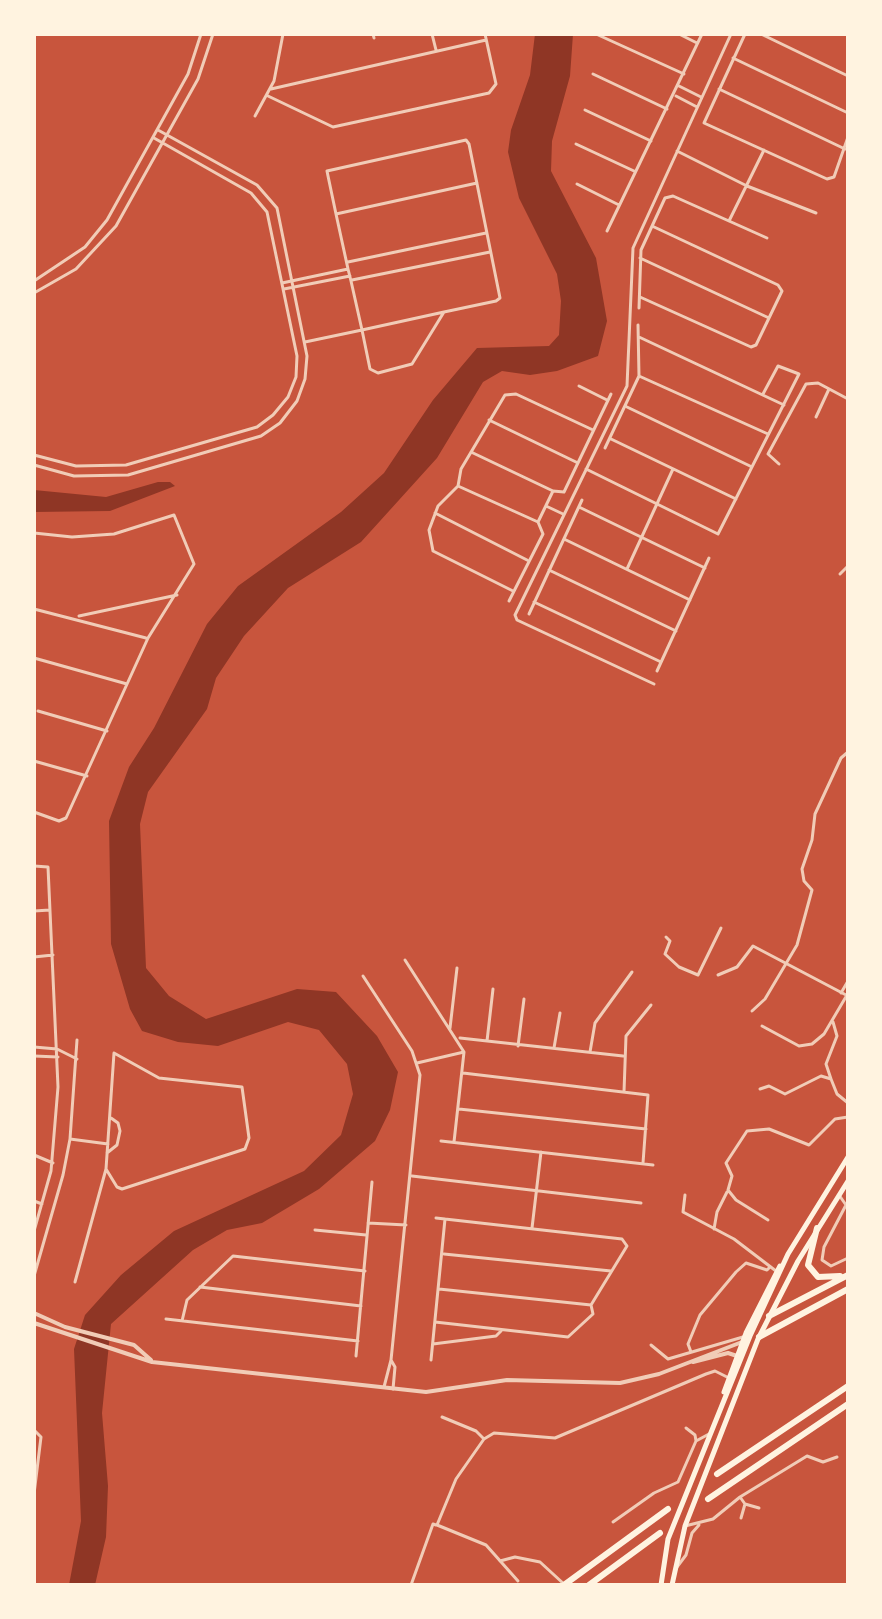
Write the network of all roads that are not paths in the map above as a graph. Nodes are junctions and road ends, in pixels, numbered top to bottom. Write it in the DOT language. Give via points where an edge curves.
graph roads {
  1 [pos="201,34"];
  2 [pos="213,34"];
  3 [pos="283,34"];
  4 [pos="432,34"];
  5 [pos="485,34"];
  6 [pos="596,34"];
  7 [pos="679,34"];
  8 [pos="702,34"];
  9 [pos="731,34"];
  10 [pos="745,34"];
  11 [pos="761,34"];
  12 [pos="486,40"];
  13 [pos="698,43"];
  14 [pos="436,51"];
  15 [pos="733,58"];
  16 [pos="593,74"];
  17 [pos="684,74"];
  18 [pos="848,76"];
  19 [pos="679,86"];
  20 [pos="271,89"];
  21 [pos="719,89"];
  22 [pos="675,95"];
  23 [pos="268,96"];
  24 [pos="702,98"];
  25 [pos="697,107"];
  26 [pos="667,109"];
  27 [pos="585,110"];
  28 [pos="848,113"];
  29 [pos="255,116"];
  30 [pos="158,130"];
  31 [pos="168,136"];
  32 [pos="848,137"];
  33 [pos="154,138"];
  34 [pos="652,141"];
  35 [pos="164,143"];
  36 [pos="576,144"];
  37 [pos="845,149"];
  38 [pos="764,150"];
  39 [pos="677,151"];
  40 [pos="636,171"];
  41 [pos="477,183"];
  42 [pos="577,184"];
  43 [pos="747,186"];
  44 [pos="619,205"];
  45 [pos="816,213"];
  46 [pos="336,214"];
  47 [pos="729,221"];
  48 [pos="652,226"];
  49 [pos="607,231"];
  50 [pos="486,233"];
  51 [pos="767,238"];
  52 [pos="490,252"];
  53 [pos="640,258"];
  54 [pos="347,263"];
  55 [pos="348,269"];
  56 [pos="350,278"];
  57 [pos="292,280"];
  58 [pos="34,281"];
  59 [pos="282,283"];
  60 [pos="293,287"];
  61 [pos="284,289"];
  62 [pos="34,293"];
  63 [pos="640,297"];
  64 [pos="639,308"];
  65 [pos="444,312"];
  66 [pos="769,318"];
  67 [pos="638,325"];
  68 [pos="362,330"];
  69 [pos="639,337"];
  70 [pos="305,342"];
  71 [pos="639,376"];
  72 [pos="579,386"];
  73 [pos="829,389"];
  74 [pos="611,394"];
  75 [pos="763,394"];
  76 [pos="848,399"];
  77 [pos="607,400"];
  78 [pos="784,405"];
  79 [pos="627,407"];
  80 [pos="816,417"];
  81 [pos="489,420"];
  82 [pos="593,430"];
  83 [pos="768,434"];
  84 [pos="611,439"];
  85 [pos="605,448"];
  86 [pos="471,452"];
  87 [pos="34,455"];
  88 [pos="578,463"];
  89 [pos="779,464"];
  90 [pos="34,465"];
  91 [pos="752,467"];
  92 [pos="586,469"];
  93 [pos="673,469"];
  94 [pos="458,486"];
  95 [pos="553,491"];
  96 [pos="736,499"];
  97 [pos="582,500"];
  98 [pos="656,504"];
  99 [pos="546,506"];
  100 [pos="579,507"];
  101 [pos="435,513"];
  102 [pos="563,514"];
  103 [pos="538,522"];
  104 [pos="34,533"];
  105 [pos="643,538"];
  106 [pos="564,539"];
  107 [pos="709,558"];
  108 [pos="527,560"];
  109 [pos="848,566"];
  110 [pos="705,568"];
  111 [pos="627,569"];
  112 [pos="549,570"];
  113 [pos="840,574"];
  114 [pos="513,591"];
  115 [pos="177,595"];
  116 [pos="690,600"];
  117 [pos="509,601"];
  118 [pos="534,602"];
  119 [pos="34,609"];
  120 [pos="529,614"];
  121 [pos="77,617"];
  122 [pos="676,631"];
  123 [pos="148,638"];
  124 [pos="34,658"];
  125 [pos="661,662"];
  126 [pos="657,671"];
  127 [pos="654,684"];
  128 [pos="127,685"];
  129 [pos="38,711"];
  130 [pos="107,731"];
  131 [pos="848,752"];
  132 [pos="34,761"];
  133 [pos="87,776"];
  134 [pos="34,812"];
  135 [pos="34,866"];
  136 [pos="51,910"];
  137 [pos="34,911"];
  138 [pos="721,928"];
  139 [pos="666,937"];
  140 [pos="53,955"];
  141 [pos="34,957"];
  142 [pos="405,960"];
  143 [pos="784,963"];
  144 [pos="457,968"];
  145 [pos="632,972"];
  146 [pos="718,975"];
  147 [pos="363,976"];
  148 [pos="848,981"];
  149 [pos="493,989"];
  150 [pos="841,993"];
  151 [pos="847,996"];
  152 [pos="524,999"];
  153 [pos="651,1005"];
  154 [pos="752,1011"];
  155 [pos="560,1013"];
  156 [pos="833,1020"];
  157 [pos="762,1026"];
  158 [pos="450,1029"];
  159 [pos="458,1038"];
  160 [pos="77,1040"];
  161 [pos="487,1042"];
  162 [pos="518,1046"];
  163 [pos="34,1047"];
  164 [pos="57,1049"];
  165 [pos="554,1050"];
  166 [pos="464,1052"];
  167 [pos="590,1052"];
  168 [pos="34,1056"];
  169 [pos="60,1056"];
  170 [pos="623,1056"];
  171 [pos="77,1059"];
  172 [pos="417,1063"];
  173 [pos="463,1073"];
  174 [pos="831,1079"];
  175 [pos="760,1089"];
  176 [pos="624,1092"];
  177 [pos="848,1103"];
  178 [pos="459,1109"];
  179 [pos="848,1117"];
  180 [pos="110,1118"];
  181 [pos="646,1129"];
  182 [pos="70,1139"];
  183 [pos="441,1141"];
  184 [pos="454,1143"];
  185 [pos="108,1144"];
  186 [pos="541,1152"];
  187 [pos="107,1153"];
  188 [pos="34,1155"];
  189 [pos="848,1157"];
  190 [pos="53,1163"];
  191 [pos="643,1163"];
  192 [pos="653,1165"];
  193 [pos="106,1169"];
  194 [pos="412,1176"];
  195 [pos="848,1181"];
  196 [pos="372,1182"];
  197 [pos="537,1190"];
  198 [pos="728,1190"];
  199 [pos="685,1195"];
  200 [pos="839,1195"];
  201 [pos="34,1201"];
  202 [pos="641,1203"];
  203 [pos="42,1204"];
  204 [pos="436,1218"];
  205 [pos="445,1219"];
  206 [pos="768,1220"];
  207 [pos="368,1223"];
  208 [pos="406,1225"];
  209 [pos="532,1228"];
  210 [pos="817,1228"];
  211 [pos="714,1229"];
  212 [pos="315,1230"];
  213 [pos="34,1231"];
  214 [pos="366,1235"];
  215 [pos="444,1254"];
  216 [pos="788,1254"];
  217 [pos="848,1258"];
  218 [pos="770,1267"];
  219 [pos="365,1271"];
  220 [pos="613,1271"];
  221 [pos="776,1271"];
  222 [pos="848,1274"];
  223 [pos="34,1276"];
  224 [pos="75,1282"];
  225 [pos="200,1287"];
  226 [pos="439,1289"];
  227 [pos="848,1289"];
  228 [pos="591,1305"];
  229 [pos="361,1306"];
  230 [pos="761,1312"];
  231 [pos="34,1313"];
  232 [pos="769,1316"];
  233 [pos="166,1319"];
  234 [pos="182,1321"];
  235 [pos="435,1322"];
  236 [pos="34,1323"];
  237 [pos="501,1331"];
  238 [pos="751,1334"];
  239 [pos="759,1337"];
  240 [pos="744,1340"];
  241 [pos="358,1341"];
  242 [pos="433,1344"];
  243 [pos="651,1345"];
  244 [pos="691,1352"];
  245 [pos="356,1356"];
  246 [pos="737,1356"];
  247 [pos="391,1360"];
  248 [pos="431,1360"];
  249 [pos="152,1362"];
  250 [pos="690,1362"];
  251 [pos="729,1378"];
  252 [pos="848,1386"];
  253 [pos="384,1387"];
  254 [pos="393,1389"];
  255 [pos="848,1404"];
  256 [pos="721,1405"];
  257 [pos="442,1417"];
  258 [pos="686,1428"];
  259 [pos="34,1430"];
  260 [pos="709,1433"];
  261 [pos="484,1439"];
  262 [pos="696,1441"];
  263 [pos="837,1457"];
  264 [pos="717,1474"];
  265 [pos="34,1494"];
  266 [pos="740,1497"];
  267 [pos="708,1499"];
  268 [pos="745,1504"];
  269 [pos="759,1508"];
  270 [pos="668,1509"];
  271 [pos="741,1518"];
  272 [pos="613,1522"];
  273 [pos="437,1525"];
  274 [pos="699,1525"];
  275 [pos="685,1526"];
  276 [pos="660,1533"];
  277 [pos="500,1561"];
  278 [pos="674,1572"];
  279 [pos="518,1581"];
  280 [pos="411,1585"];
  281 [pos="565,1585"];
  282 [pos="589,1585"];
  283 [pos="661,1585"];
  284 [pos="672,1585"];
  1 -- 30 [label="street" via="188,74"];
  2 -- 31 [label="street" via="198,79"];
  3 -- 20 [label="street"];
  4 -- 14 [label="street"];
  5 -- 12 [label="street"];
  6 -- 17 [label="street"];
  7 -- 13 [label="street"];
  8 -- 13 [label="street"];
  9 -- 24 [label="street"];
  10 -- 15 [label="street"];
  11 -- 18 [label="street"];
  12 -- 14 [label="street"];
  12 -- 23 [label="street" via="496,84 489,93 333,127"];
  13 -- 17 [label="street"];
  14 -- 20 [label="street"];
  15 -- 21 [label="street"];
  15 -- 28 [label="street"];
  16 -- 26 [label="street"];
  17 -- 19 [label="street"];
  19 -- 22 [label="street"];
  19 -- 24 [label="street"];
  20 -- 23 [label="street"];
  21 -- 37 [label="street"];
  21 -- 38 [label="street" via="704,123"];
  22 -- 25 [label="street"];
  22 -- 26 [label="street"];
  23 -- 29 [label="street"];
  24 -- 25 [label="street"];
  25 -- 39 [label="street"];
  26 -- 34 [label="street"];
  27 -- 34 [label="street"];
  30 -- 31 [label="street"];
  30 -- 33 [label="street"];
  31 -- 35 [label="street"];
  31 -- 57 [label="street" via="266,193 277,208"];
  32 -- 37 [label="street"];
  33 -- 35 [label="street"];
  33 -- 58 [label="street" via="107,220 85,247"];
  34 -- 40 [label="street"];
  35 -- 59 [label="street" via="259,199 267,212"];
  35 -- 62 [label="street" via="116,226 92,255"];
  36 -- 40 [label="street"];
  37 -- 38 [label="street" via="831,179"];
  38 -- 43 [label="street"];
  39 -- 43 [label="street"];
  39 -- 92 [label="street" via="633,248 627,386"];
  40 -- 44 [label="street"];
  41 -- 46 [label="street"];
  41 -- 46 [label="street" via="466,140 331,168"];
  41 -- 50 [label="street"];
  42 -- 44 [label="street"];
  43 -- 45 [label="street"];
  43 -- 47 [label="street"];
  44 -- 49 [label="street"];
  46 -- 54 [label="street"];
  47 -- 48 [label="street" via="669,196"];
  47 -- 51 [label="street"];
  48 -- 53 [label="street"];
  48 -- 66 [label="street" via="778,285 782,291"];
  50 -- 52 [label="street"];
  50 -- 54 [label="street"];
  52 -- 56 [label="street"];
  52 -- 65 [label="street" via="500,298"];
  53 -- 63 [label="street"];
  53 -- 66 [label="street"];
  54 -- 55 [label="street"];
  55 -- 56 [label="street"];
  55 -- 57 [label="street"];
  56 -- 60 [label="street"];
  56 -- 68 [label="street"];
  57 -- 59 [label="street"];
  57 -- 60 [label="street"];
  59 -- 61 [label="street"];
  60 -- 61 [label="street"];
  60 -- 70 [label="street"];
  61 -- 87 [label="street" via="296,377 288,397 257,427 126,465 76,466"];
  63 -- 64 [label="street"];
  63 -- 66 [label="street" via="748,347 756,345"];
  65 -- 68 [label="street"];
  65 -- 68 [label="street" via="412,364 388,370 370,369"];
  67 -- 69 [label="street"];
  68 -- 70 [label="street"];
  69 -- 71 [label="street"];
  69 -- 75 [label="street"];
  70 -- 90 [label="street" via="305,379 297,401 261,436 128,475 74,476"];
  71 -- 79 [label="street"];
  71 -- 83 [label="street"];
  72 -- 77 [label="street"];
  73 -- 76 [label="street"];
  73 -- 80 [label="street"];
  73 -- 89 [label="street" via="806,384 768,454"];
  74 -- 77 [label="street"];
  75 -- 78 [label="street"];
  75 -- 78 [label="street" via="778,366 797,372"];
  77 -- 82 [label="street"];
  78 -- 83 [label="street"];
  79 -- 84 [label="street"];
  79 -- 91 [label="street"];
  81 -- 82 [label="street" via="501,398 516,394"];
  81 -- 86 [label="street"];
  81 -- 88 [label="street"];
  82 -- 88 [label="street"];
  83 -- 91 [label="street"];
  84 -- 85 [label="street"];
  84 -- 93 [label="street"];
  86 -- 94 [label="street"];
  86 -- 95 [label="street"];
  88 -- 95 [label="street" via="564,492"];
  91 -- 96 [label="street"];
  92 -- 98 [label="street"];
  92 -- 102 [label="street"];
  93 -- 96 [label="street"];
  93 -- 98 [label="street"];
  94 -- 101 [label="street"];
  94 -- 103 [label="street"];
  95 -- 99 [label="street"];
  96 -- 98 [label="street" via="718,534"];
  97 -- 100 [label="street"];
  98 -- 105 [label="street"];
  99 -- 102 [label="street"];
  99 -- 103 [label="street"];
  100 -- 105 [label="street"];
  100 -- 106 [label="street"];
  101 -- 108 [label="street"];
  101 -- 114 [label="street" via="429,530 433,551"];
  102 -- 127 [label="street" via="516,611 517,620"];
  103 -- 108 [label="street" via="543,534"];
  104 -- 115 [label="street" via="114,534 174,515 194,564"];
  105 -- 110 [label="street"];
  105 -- 111 [label="street"];
  106 -- 111 [label="street"];
  106 -- 112 [label="street"];
  107 -- 110 [label="street"];
  108 -- 114 [label="street"];
  109 -- 113 [label="street"];
  110 -- 116 [label="street"];
  111 -- 116 [label="street"];
  112 -- 118 [label="street"];
  112 -- 122 [label="street"];
  114 -- 117 [label="street"];
  115 -- 121 [label="street"];
  115 -- 123 [label="street"];
  116 -- 122 [label="street"];
  118 -- 120 [label="street"];
  118 -- 125 [label="street"];
  119 -- 121 [label="street"];
  121 -- 123 [label="street"];
  122 -- 125 [label="street"];
  123 -- 128 [label="street"];
  124 -- 128 [label="street"];
  125 -- 126 [label="street"];
  128 -- 130 [label="street"];
  129 -- 130 [label="street"];
  130 -- 133 [label="street"];
  131 -- 143 [label="street" via="817,805 802,869 812,892 797,945"];
  132 -- 133 [label="street"];
  133 -- 134 [label="street" via="66,818 59,821"];
  135 -- 136 [label="street" via="48,867"];
  136 -- 137 [label="street"];
  136 -- 140 [label="street"];
  138 -- 139 [label="street" via="698,975 665,954 670,941"];
  140 -- 141 [label="street"];
  140 -- 164 [label="street"];
  142 -- 158 [label="street"];
  143 -- 146 [label="street" via="753,946 737,967"];
  143 -- 150 [label="street"];
  143 -- 154 [label="street" via="765,999"];
  144 -- 158 [label="street"];
  145 -- 167 [label="street" via="595,1023"];
  147 -- 172 [label="street"];
  148 -- 150 [label="street"];
  149 -- 161 [label="street"];
  150 -- 151 [label="street"];
  151 -- 156 [label="street"];
  152 -- 162 [label="street"];
  153 -- 170 [label="street" via="626,1036"];
  155 -- 165 [label="street"];
  156 -- 157 [label="street" via="820,1039 804,1046"];
  156 -- 174 [label="street" via="837,1036 826,1064"];
  158 -- 159 [label="street"];
  159 -- 161 [label="street"];
  159 -- 166 [label="street"];
  160 -- 171 [label="street"];
  161 -- 162 [label="street"];
  162 -- 165 [label="street"];
  163 -- 164 [label="street"];
  164 -- 169 [label="street"];
  165 -- 167 [label="street"];
  166 -- 172 [label="street"];
  166 -- 173 [label="street"];
  167 -- 170 [label="street"];
  168 -- 169 [label="street"];
  169 -- 171 [label="street"];
  169 -- 190 [label="street"];
  170 -- 176 [label="street"];
  171 -- 182 [label="street"];
  172 -- 194 [label="street" via="421,1087"];
  173 -- 176 [label="street"];
  173 -- 178 [label="street"];
  174 -- 175 [label="street" via="814,1078 785,1094 769,1086"];
  174 -- 177 [label="street"];
  176 -- 181 [label="street" via="648,1095"];
  178 -- 181 [label="street"];
  178 -- 184 [label="street"];
  179 -- 198 [label="street" via="835,1119 805,1145 769,1129 747,1131 726,1163 732,1176"];
  180 -- 185 [label="street"];
  180 -- 187 [label="street" via="120,1131 117,1145"];
  180 -- 193 [label="street" via="114,1053 159,1078 240,1085 249,1143 245,1149 122,1189"];
  181 -- 191 [label="street"];
  182 -- 185 [label="street"];
  182 -- 223 [label="street"];
  183 -- 184 [label="street"];
  184 -- 186 [label="street"];
  185 -- 187 [label="street"];
  186 -- 191 [label="street"];
  186 -- 197 [label="street"];
  187 -- 193 [label="street"];
  188 -- 190 [label="street"];
  189 -- 216 [label="main road"];
  190 -- 203 [label="street"];
  191 -- 192 [label="street"];
  193 -- 224 [label="street"];
  194 -- 197 [label="street"];
  194 -- 208 [label="street"];
  195 -- 200 [label="main road"];
  196 -- 207 [label="street"];
  197 -- 202 [label="street"];
  197 -- 209 [label="street"];
  198 -- 206 [label="street"];
  198 -- 211 [label="street"];
  199 -- 211 [label="street" via="683,1212"];
  200 -- 210 [label="main road"];
  200 -- 217 [label="street" via="846,1205 822,1260 831,1266"];
  201 -- 203 [label="street"];
  203 -- 213 [label="street"];
  204 -- 205 [label="street"];
  205 -- 209 [label="street"];
  205 -- 215 [label="street"];
  207 -- 208 [label="street"];
  207 -- 214 [label="street"];
  208 -- 247 [label="street"];
  209 -- 220 [label="street" via="622,1239 627,1246"];
  210 -- 222 [label="highway" via="808,1257 812,1272 826,1279"];
  210 -- 232 [label="main road"];
  211 -- 218 [label="street"];
  212 -- 214 [label="street"];
  214 -- 219 [label="street"];
  215 -- 220 [label="street"];
  215 -- 226 [label="street"];
  216 -- 221 [label="main road"];
  216 -- 230 [label="main road"];
  218 -- 221 [label="street"];
  218 -- 244 [label="street" via="743,1264 702,1312 688,1344"];
  219 -- 225 [label="street" via="241,1255 227,1258"];
  219 -- 229 [label="street"];
  220 -- 228 [label="street"];
  221 -- 240 [label="main road"];
  222 -- 232 [label="highway"];
  225 -- 229 [label="street"];
  225 -- 234 [label="street" via="187,1300"];
  226 -- 228 [label="street"];
  226 -- 235 [label="street"];
  227 -- 239 [label="highway"];
  228 -- 237 [label="street" via="590,1318 568,1337"];
  229 -- 241 [label="street"];
  230 -- 232 [label="main road"];
  230 -- 238 [label="main road"];
  231 -- 249 [label="street" via="134,1345"];
  232 -- 239 [label="main road"];
  233 -- 234 [label="street"];
  234 -- 241 [label="street"];
  235 -- 237 [label="street"];
  235 -- 242 [label="street"];
  236 -- 249 [label="street"];
  237 -- 242 [label="street"];
  238 -- 239 [label="main road"];
  238 -- 256 [label="main road"];
  239 -- 275 [label="main road"];
  240 -- 244 [label="street"];
  240 -- 246 [label="main road"];
  240 -- 250 [label="street"];
  241 -- 245 [label="street"];
  242 -- 248 [label="street"];
  243 -- 244 [label="street" via="668,1359"];
  246 -- 250 [label="street" via="728,1353"];
  246 -- 251 [label="main road"];
  247 -- 253 [label="street"];
  247 -- 254 [label="street"];
  249 -- 253 [label="street"];
  250 -- 254 [label="street" via="620,1383 507,1380 426,1392"];
  251 -- 256 [label="main road"];
  251 -- 261 [label="street" via="715,1371 706,1374 555,1438 494,1433"];
  252 -- 264 [label="highway"];
  253 -- 254 [label="street"];
  255 -- 267 [label="highway"];
  256 -- 260 [label="main road"];
  257 -- 261 [label="street"];
  258 -- 262 [label="street"];
  259 -- 265 [label="street" via="41,1437"];
  260 -- 262 [label="street"];
  260 -- 283 [label="main road" via="668,1539"];
  261 -- 273 [label="street" via="456,1479"];
  262 -- 272 [label="street" via="678,1482"];
  263 -- 266 [label="street" via="823,1462 807,1456"];
  266 -- 268 [label="street"];
  266 -- 274 [label="street"];
  268 -- 269 [label="street"];
  268 -- 271 [label="street"];
  270 -- 281 [label="highway"];
  273 -- 277 [label="street" via="479,1541"];
  273 -- 280 [label="street" via="433,1524"];
  274 -- 275 [label="street"];
  274 -- 278 [label="street"];
  275 -- 278 [label="main road"];
  276 -- 282 [label="highway"];
  277 -- 279 [label="street"];
  277 -- 281 [label="street" via="527,1558"];
  278 -- 284 [label="main road"];
}
